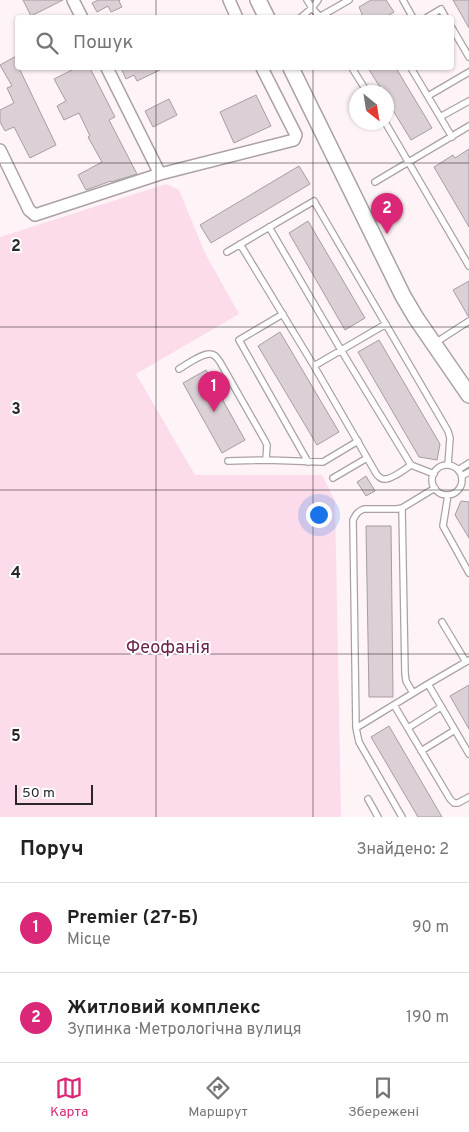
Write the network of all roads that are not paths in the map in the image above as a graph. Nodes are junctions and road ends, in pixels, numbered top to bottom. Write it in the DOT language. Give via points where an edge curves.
graph roads {
  1 [pos="73,0"];
  2 [pos="229,0"];
  3 [pos="258,0"];
  4 [pos="307,0"];
  5 [pos="318,0"];
  6 [pos="349,0"];
  7 [pos="403,0"];
  8 [pos="312,8"];
  9 [pos="80,15"];
  10 [pos="236,15"];
  11 [pos="265,15"];
  12 [pos="304,15"];
  13 [pos="319,15"];
  14 [pos="324,15"];
  15 [pos="411,15"];
  16 [pos="431,15"];
  17 [pos="444,15"];
  18 [pos="454,31"];
  19 [pos="469,57"];
  20 [pos="108,70"];
  21 [pos="263,70"];
  22 [pos="292,70"];
  23 [pos="353,70"];
  24 [pos="412,70"];
  25 [pos="469,72"];
  26 [pos="363,85"];
  27 [pos="428,96"];
  28 [pos="469,101"];
  29 [pos="440,118"];
  30 [pos="469,126"];
  31 [pos="390,130"];
  32 [pos="452,137"];
  33 [pos="0,150"];
  34 [pos="409,162"];
  35 [pos="160,174"];
  36 [pos="375,182"];
  37 [pos="269,227"];
  38 [pos="240,244"];
  39 [pos="227,252"];
  40 [pos="469,266"];
  41 [pos="283,314"];
  42 [pos="469,321"];
  43 [pos="386,324"];
  44 [pos="433,344"];
  45 [pos="341,350"];
  46 [pos="314,366"];
  47 [pos="179,369"];
  48 [pos="469,394"];
  49 [pos="358,441"];
  50 [pos="368,458"];
  51 [pos="266,460"];
  52 [pos="228,461"];
  53 [pos="308,462"];
  54 [pos="469,463"];
  55 [pos="411,465"];
  56 [pos="448,465"];
  57 [pos="458,470"];
  58 [pos="469,472"];
  59 [pos="434,474"];
  60 [pos="462,476"];
  61 [pos="333,478"];
  62 [pos="435,488"];
  63 [pos="448,495"];
  64 [pos="402,508"];
  65 [pos="469,573"];
  66 [pos="442,622"];
  67 [pos="467,661"];
  68 [pos="428,684"];
  69 [pos="413,693"];
  70 [pos="394,705"];
  71 [pos="441,707"];
  72 [pos="356,728"];
  73 [pos="408,728"];
  74 [pos="455,730"];
  75 [pos="422,751"];
  76 [pos="469,754"];
  77 [pos="469,797"];
  78 [pos="368,799"];
  79 [pos="378,817"];
  80 [pos="402,817"];
  1 -- 9 [label="street"];
  2 -- 10 [label="street"];
  3 -- 11 [label="street"];
  4 -- 8 [label="lane"];
  5 -- 8 [label="lane"];
  6 -- 14 [label="lane"];
  7 -- 15 [label="lane"];
  8 -- 12 [label="lane"];
  8 -- 13 [label="lane"];
  16 -- 17 [label="lane" via="441,9"];
  18 -- 19 [label="lane"];
  20 -- 35 [label="street"];
  21 -- 35 [label="street" via="296,135 294,140"];
  22 -- 44 [label="street" via="403,296"];
  23 -- 26 [label="lane"];
  24 -- 27 [label="lane"];
  25 -- 27 [label="lane"];
  27 -- 29 [label="lane"];
  28 -- 29 [label="lane"];
  29 -- 32 [label="lane"];
  30 -- 32 [label="lane"];
  31 -- 34 [label="lane"];
  32 -- 34 [label="lane"];
  33 -- 35 [label="street" via="29,210 35,214"];
  34 -- 36 [label="lane"];
  34 -- 40 [label="lane"];
  37 -- 38 [label="lane"];
  37 -- 43 [label="lane" via="314,201"];
  37 -- 45 [label="lane"];
  38 -- 39 [label="lane"];
  38 -- 41 [label="lane"];
  41 -- 46 [label="lane"];
  41 -- 53 [label="lane" via="239,340"];
  42 -- 44 [label="lane"];
  43 -- 45 [label="lane"];
  43 -- 56 [label="lane" via="448,431"];
  44 -- 48 [label="street"];
  45 -- 46 [label="lane"];
  45 -- 55 [label="lane"];
  46 -- 49 [label="lane"];
  47 -- 51 [label="lane" via="202,356 215,356 267,445"];
  49 -- 50 [label="lane"];
  49 -- 53 [label="lane" via="323,462"];
  50 -- 55 [label="lane" via="377,475 385,480"];
  50 -- 61 [label="lane"];
  51 -- 52 [label="lane"];
  51 -- 53 [label="lane"];
  54 -- 57 [label="lane"];
  55 -- 59 [label="lane"];
  56 -- 57 [label="lane"];
  56 -- 59 [label="lane"];
  57 -- 60 [label="lane"];
  58 -- 60 [label="lane"];
  59 -- 62 [label="lane" via="432,482"];
  60 -- 63 [label="lane" via="459,490"];
  62 -- 63 [label="lane"];
  62 -- 64 [label="lane"];
  63 -- 65 [label="lane" via="443,526"];
  64 -- 69 [label="lane" via="405,673"];
  64 -- 72 [label="lane" via="364,509 353,520"];
  66 -- 67 [label="lane"];
  67 -- 68 [label="lane"];
  68 -- 69 [label="lane"];
  68 -- 71 [label="lane"];
  69 -- 70 [label="lane"];
  70 -- 72 [label="lane"];
  70 -- 73 [label="lane"];
  71 -- 73 [label="lane"];
  71 -- 74 [label="lane"];
  72 -- 80 [label="lane" via="359,742"];
  73 -- 75 [label="lane"];
  74 -- 75 [label="lane"];
  74 -- 76 [label="lane"];
  75 -- 77 [label="lane" via="454,803"];
  78 -- 79 [label="lane"];
}
